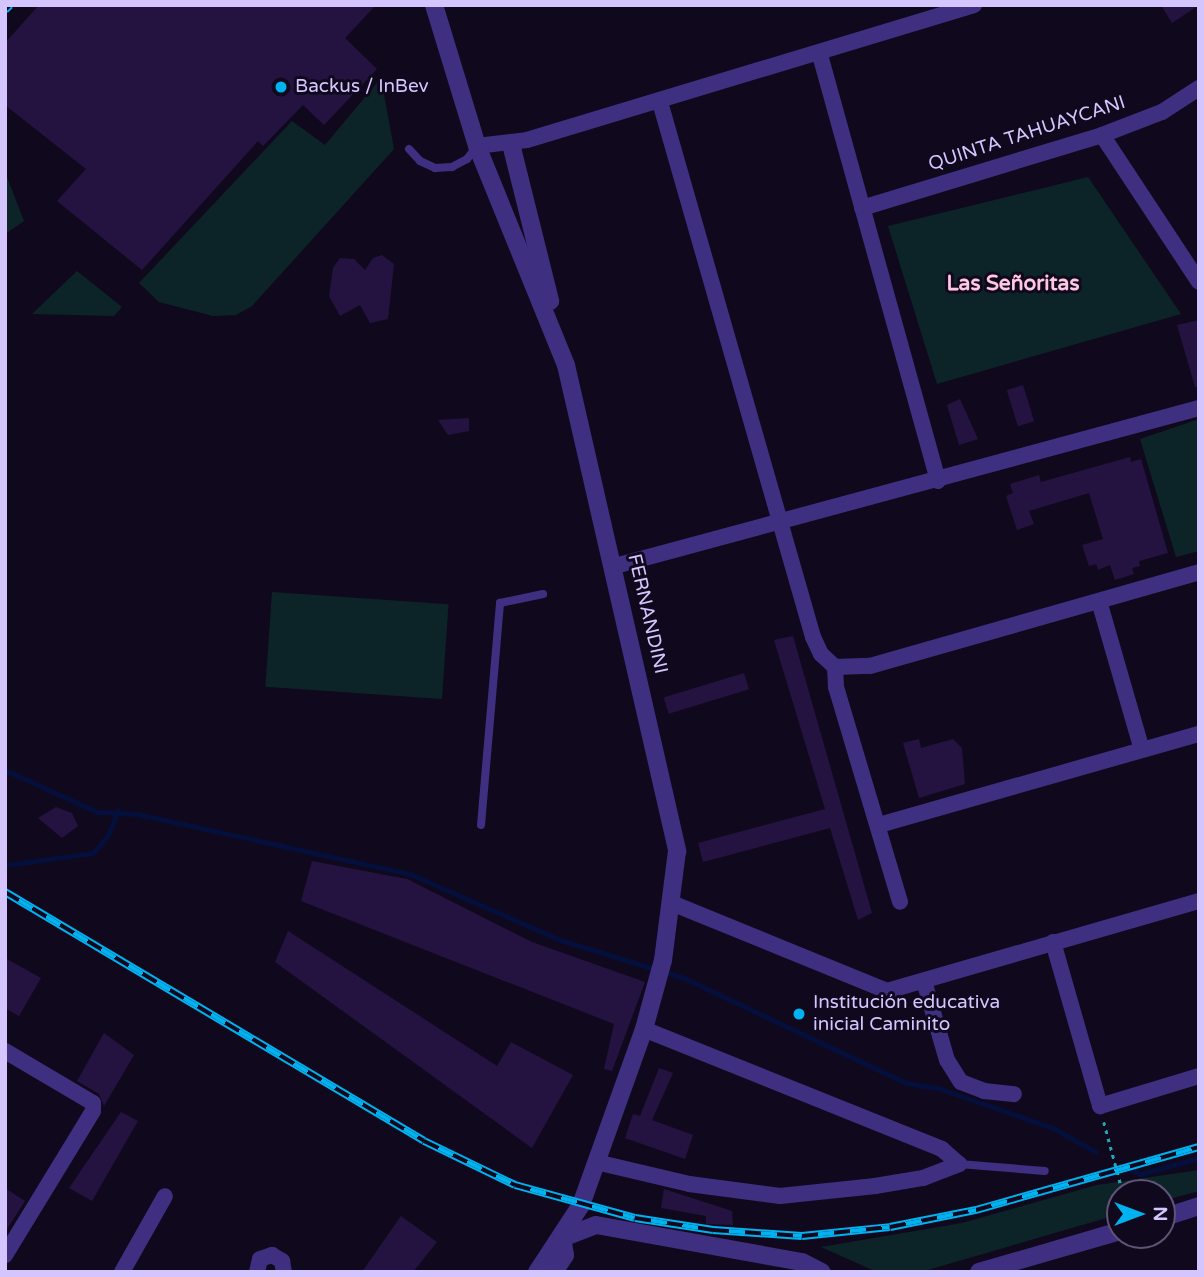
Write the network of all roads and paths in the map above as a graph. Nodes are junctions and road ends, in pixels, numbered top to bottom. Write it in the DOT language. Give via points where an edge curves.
graph roads {
  1 [pos="434,5"];
  2 [pos="974,5"];
  3 [pos="820,55"];
  4 [pos="1199,88"];
  5 [pos="660,102"];
  6 [pos="1102,135"];
  7 [pos="511,144"];
  8 [pos="477,146"];
  9 [pos="409,149"];
  10 [pos="862,208"];
  11 [pos="1199,282"];
  12 [pos="566,365"];
  13 [pos="1199,408"];
  14 [pos="938,481"];
  15 [pos="780,522"];
  16 [pos="615,566"];
  17 [pos="1199,572"];
  18 [pos="543,594"];
  19 [pos="1100,601"];
  20 [pos="835,667"];
  21 [pos="1199,734"];
  22 [pos="1142,750"];
  23 [pos="481,825"];
  24 [pos="879,825"];
  25 [pos="1199,901"];
  26 [pos="900,902"];
  27 [pos="674,904"];
  28 [pos="1053,942"];
  29 [pos="924,981"];
  30 [pos="644,1029"];
  31 [pos="7,1055"];
  32 [pos="1199,1076"];
  33 [pos="1014,1094"];
  34 [pos="1100,1106"];
  35 [pos="596,1162"];
  36 [pos="959,1164"];
  37 [pos="1045,1171"];
  38 [pos="1119,1179"];
  39 [pos="165,1196"];
  40 [pos="1199,1206"];
  41 [pos="1176,1213"];
  42 [pos="1106,1235"];
  43 [pos="562,1238"];
  44 [pos="5,1255"];
  45 [pos="122,1272"];
  46 [pos="257,1272"];
  47 [pos="284,1272"];
  48 [pos="537,1272"];
  49 [pos="554,1272"];
  50 [pos="822,1272"];
  51 [pos="979,1272"];
  1 -- 8 [label="street, FERNANDINI"];
  2 -- 3 [label="street"];
  3 -- 5 [label="street"];
  3 -- 10 [label="street"];
  4 -- 6 [label="street, QUINTA TAHUAYCANI" via="1161,112"];
  5 -- 7 [label="street"];
  5 -- 15 [label="street"];
  6 -- 10 [label="street, QUINTA TAHUAYCANI"];
  6 -- 11 [label="street"];
  7 -- 8 [label="street"];
  7 -- 12 [label="street"];
  8 -- 9 [label="lane" via="467,159 444,167 420,161"];
  8 -- 12 [label="street, FERNANDINI"];
  10 -- 14 [label="street"];
  12 -- 16 [label="street, FERNANDINI"];
  13 -- 14 [label="street"];
  14 -- 15 [label="street"];
  15 -- 16 [label="street"];
  15 -- 20 [label="street" via="813,637 821,654"];
  16 -- 27 [label="street, FERNANDINI" via="675,827"];
  17 -- 19 [label="street"];
  18 -- 23 [label="lane" via="500,603"];
  19 -- 20 [label="street" via="870,666"];
  19 -- 22 [label="street"];
  20 -- 24 [label="street" via="836,687"];
  21 -- 22 [label="street"];
  22 -- 24 [label="street"];
  24 -- 26 [label="street"];
  25 -- 28 [label="street"];
  27 -- 29 [label="street" via="887,991"];
  27 -- 30 [label="street, FERNANDINI"];
  28 -- 29 [label="street"];
  28 -- 34 [label="street"];
  29 -- 33 [label="street" via="947,1060 961,1082 984,1091"];
  30 -- 35 [label="street, FERNANDINI"];
  30 -- 36 [label="street" via="942,1150"];
  31 -- 44 [label="street" via="93,1103 93,1111"];
  32 -- 34 [label="street"];
  34 -- 38 [label="path"];
  35 -- 36 [label="street" via="689,1184 780,1196 923,1178"];
  35 -- 43 [label="street, FERNANDINI" via="581,1205"];
  36 -- 37 [label="lane"];
  39 -- 45 [label="street"];
  40 -- 41 [label="street"];
  42 -- 51 [label="street"];
  43 -- 48 [label="street"];
  43 -- 49 [label="street" via="565,1255"];
  43 -- 50 [label="street" via="596,1225 802,1262"];
  46 -- 47 [label="street" via="261,1259 272,1255 282,1261"];
}
